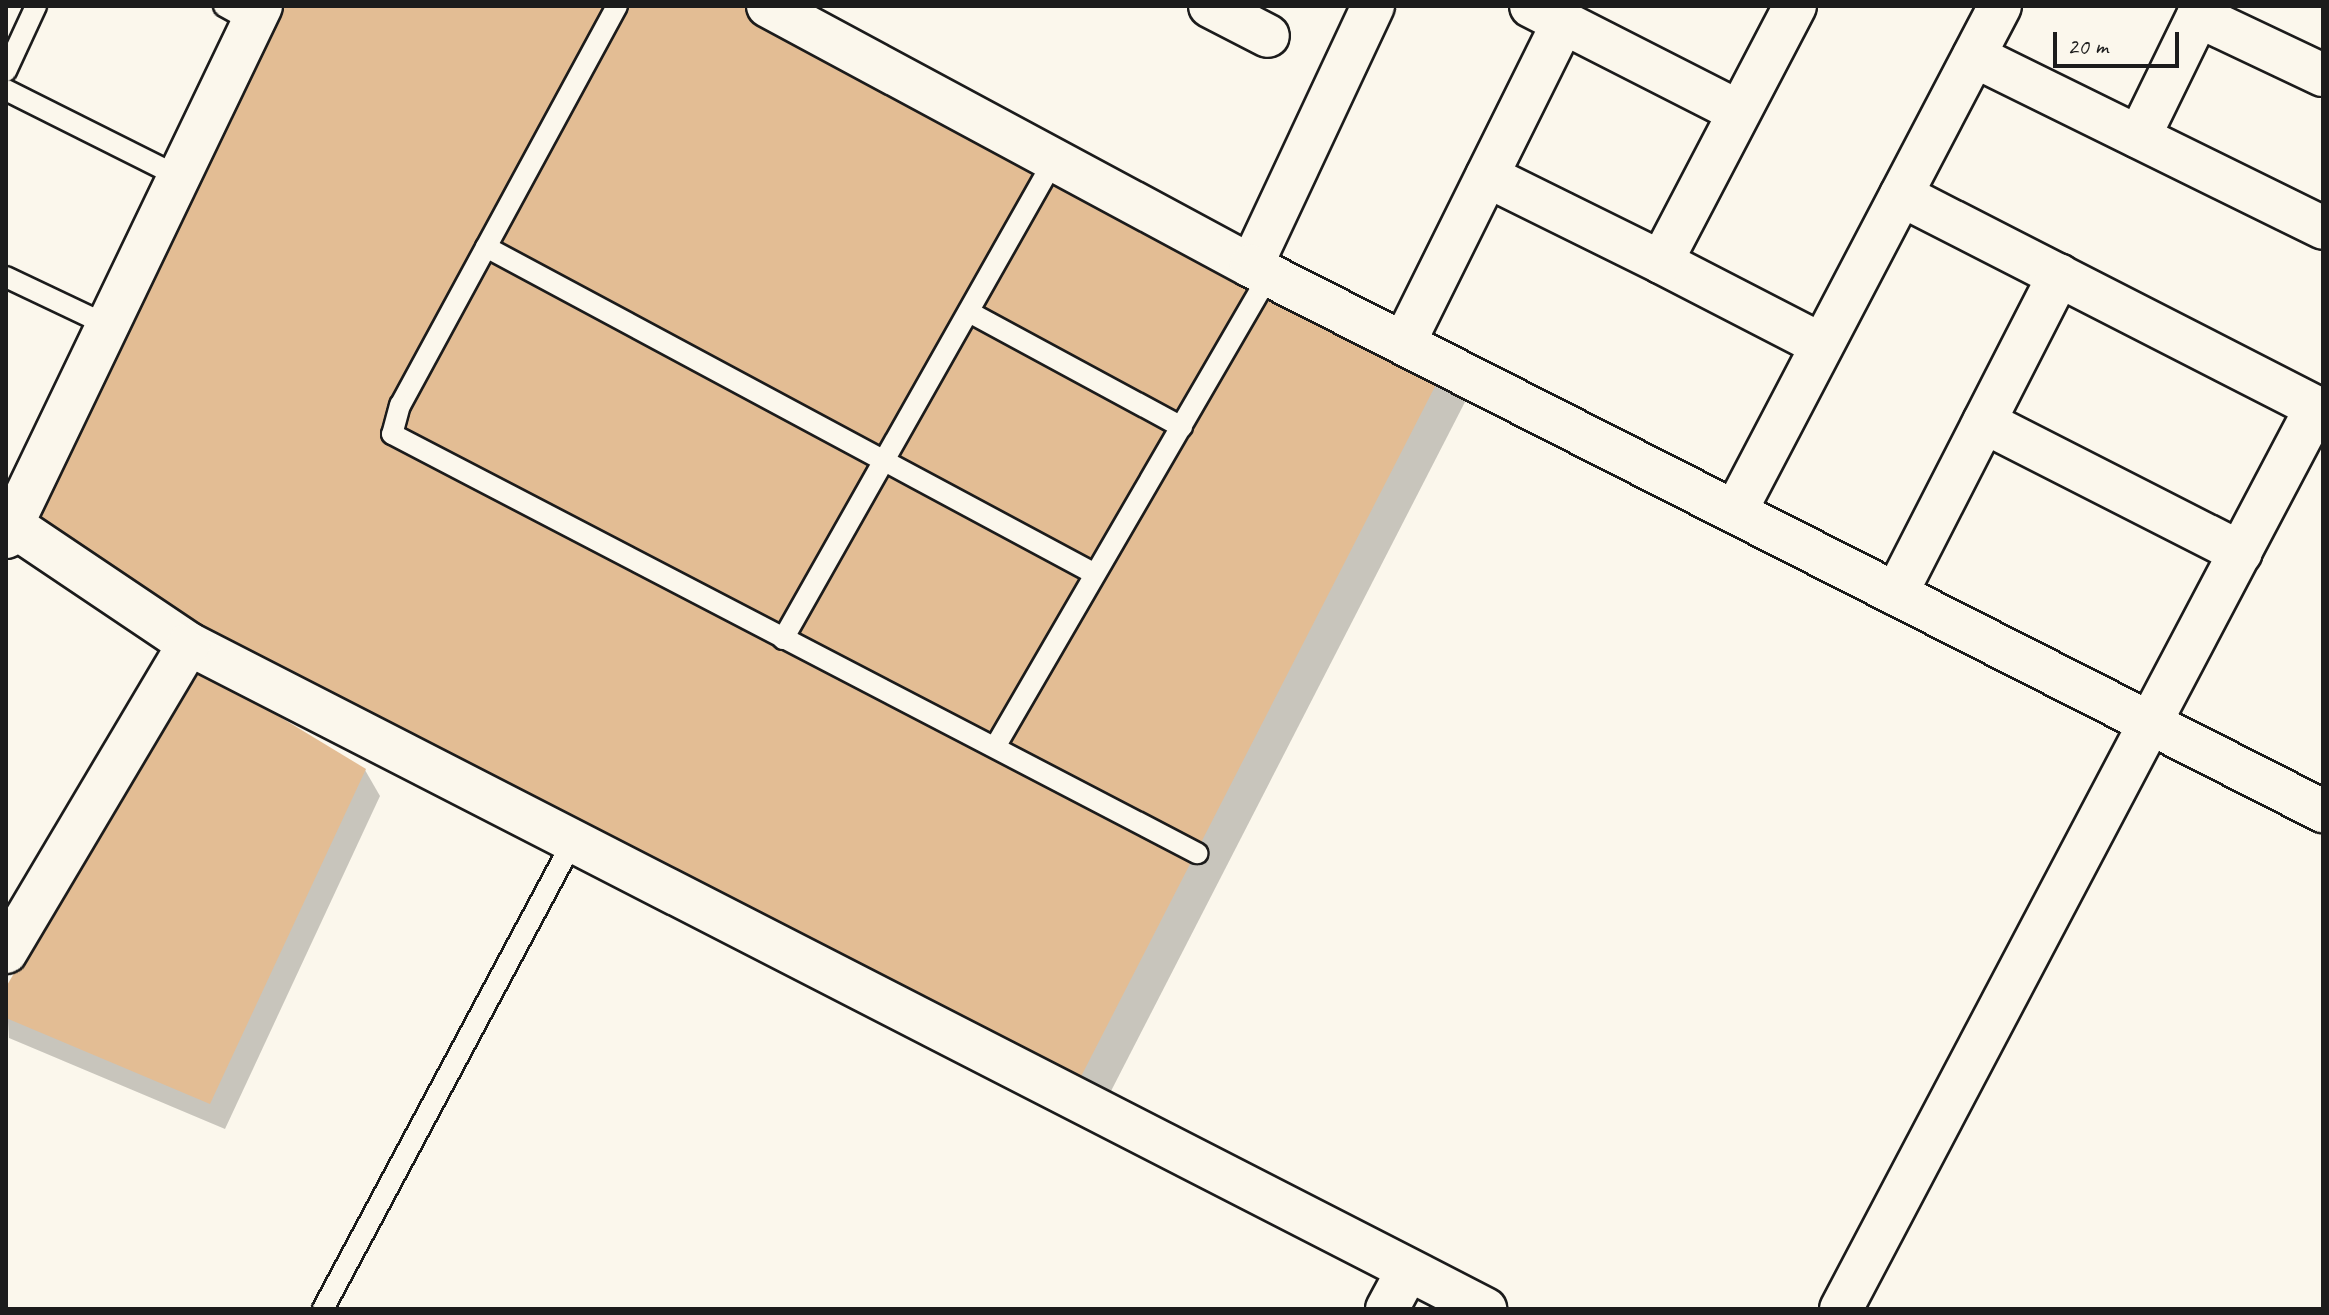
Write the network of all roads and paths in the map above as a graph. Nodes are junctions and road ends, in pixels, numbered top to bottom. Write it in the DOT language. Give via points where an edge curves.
graph roads {
  1 [pos="36,6"];
  2 [pos="617,6"];
  3 [pos="768,6"];
  4 [pos="1210,6"];
  5 [pos="1373,6"];
  6 [pos="1795,6"];
  7 [pos="2000,6"];
  8 [pos="246,11"];
  9 [pos="2200,11"];
  10 [pos="1547,14"];
  11 [pos="1268,36"];
  12 [pos="1974,56"];
  13 [pos="6,71"];
  14 [pos="2323,75"];
  15 [pos="6,90"];
  16 [pos="1739,112"];
  17 [pos="2139,137"];
  18 [pos="1054,160"];
  19 [pos="178,176"];
  20 [pos="1487,176"];
  21 [pos="1901,195"];
  22 [pos="2323,228"];
  23 [pos="486,247"];
  24 [pos="1661,262"];
  25 [pos="1260,270"];
  26 [pos="2059,275"];
  27 [pos="6,277"];
  28 [pos="969,312"];
  29 [pos="105,324"];
  30 [pos="1404,343"];
  31 [pos="1822,345"];
  32 [pos="2320,409"];
  33 [pos="1984,422"];
  34 [pos="1182,427"];
  35 [pos="885,462"];
  36 [pos="1735,512"];
  37 [pos="8,528"];
  38 [pos="2241,553"];
  39 [pos="1095,574"];
  40 [pos="1896,594"];
  41 [pos="783,639"];
  42 [pos="189,644"];
  43 [pos="2152,724"];
  44 [pos="995,747"];
  45 [pos="2323,811"];
  46 [pos="573,841"];
  47 [pos="1197,853"];
  48 [pos="6,952"];
  49 [pos="1408,1270"];
  50 [pos="323,1309"];
  51 [pos="1387,1309"];
  52 [pos="1485,1309"];
  53 [pos="1841,1309"];
  1 -- 13 [label="lane"];
  2 -- 23 [label="lane"];
  3 -- 18 [label="street"];
  4 -- 11 [label="street"];
  5 -- 25 [label="street"];
  6 -- 16 [label="street"];
  7 -- 12 [label="street"];
  8 -- 19 [label="street"];
  9 -- 14 [label="street"];
  9 -- 17 [label="street"];
  10 -- 16 [label="street"];
  10 -- 20 [label="street"];
  12 -- 17 [label="street"];
  12 -- 21 [label="street"];
  15 -- 19 [label="lane"];
  16 -- 24 [label="street"];
  17 -- 22 [label="street"];
  18 -- 25 [label="street"];
  18 -- 28 [label="lane"];
  19 -- 29 [label="street"];
  20 -- 24 [label="street"];
  20 -- 30 [label="street"];
  21 -- 26 [label="street"];
  21 -- 31 [label="street"];
  23 -- 35 [label="lane"];
  23 -- 41 [label="lane" via="392,423 399,443"];
  24 -- 31 [label="street"];
  25 -- 30 [label="street"];
  25 -- 34 [label="lane"];
  26 -- 32 [label="street"];
  26 -- 33 [label="street"];
  27 -- 29 [label="lane"];
  28 -- 34 [label="lane"];
  28 -- 35 [label="lane"];
  29 -- 37 [label="street"];
  30 -- 36 [label="street"];
  31 -- 36 [label="street"];
  32 -- 38 [label="street"];
  33 -- 38 [label="street"];
  33 -- 40 [label="street"];
  34 -- 39 [label="lane"];
  35 -- 39 [label="lane"];
  35 -- 41 [label="lane"];
  36 -- 40 [label="street"];
  37 -- 42 [label="street"];
  38 -- 43 [label="street"];
  39 -- 44 [label="lane"];
  40 -- 43 [label="street"];
  41 -- 44 [label="lane"];
  42 -- 46 [label="street"];
  42 -- 48 [label="street"];
  43 -- 45 [label="street"];
  43 -- 53 [label="street"];
  44 -- 47 [label="lane"];
  46 -- 49 [label="street"];
  46 -- 50 [label="lane"];
  49 -- 51 [label="street"];
  49 -- 52 [label="street"];
}
